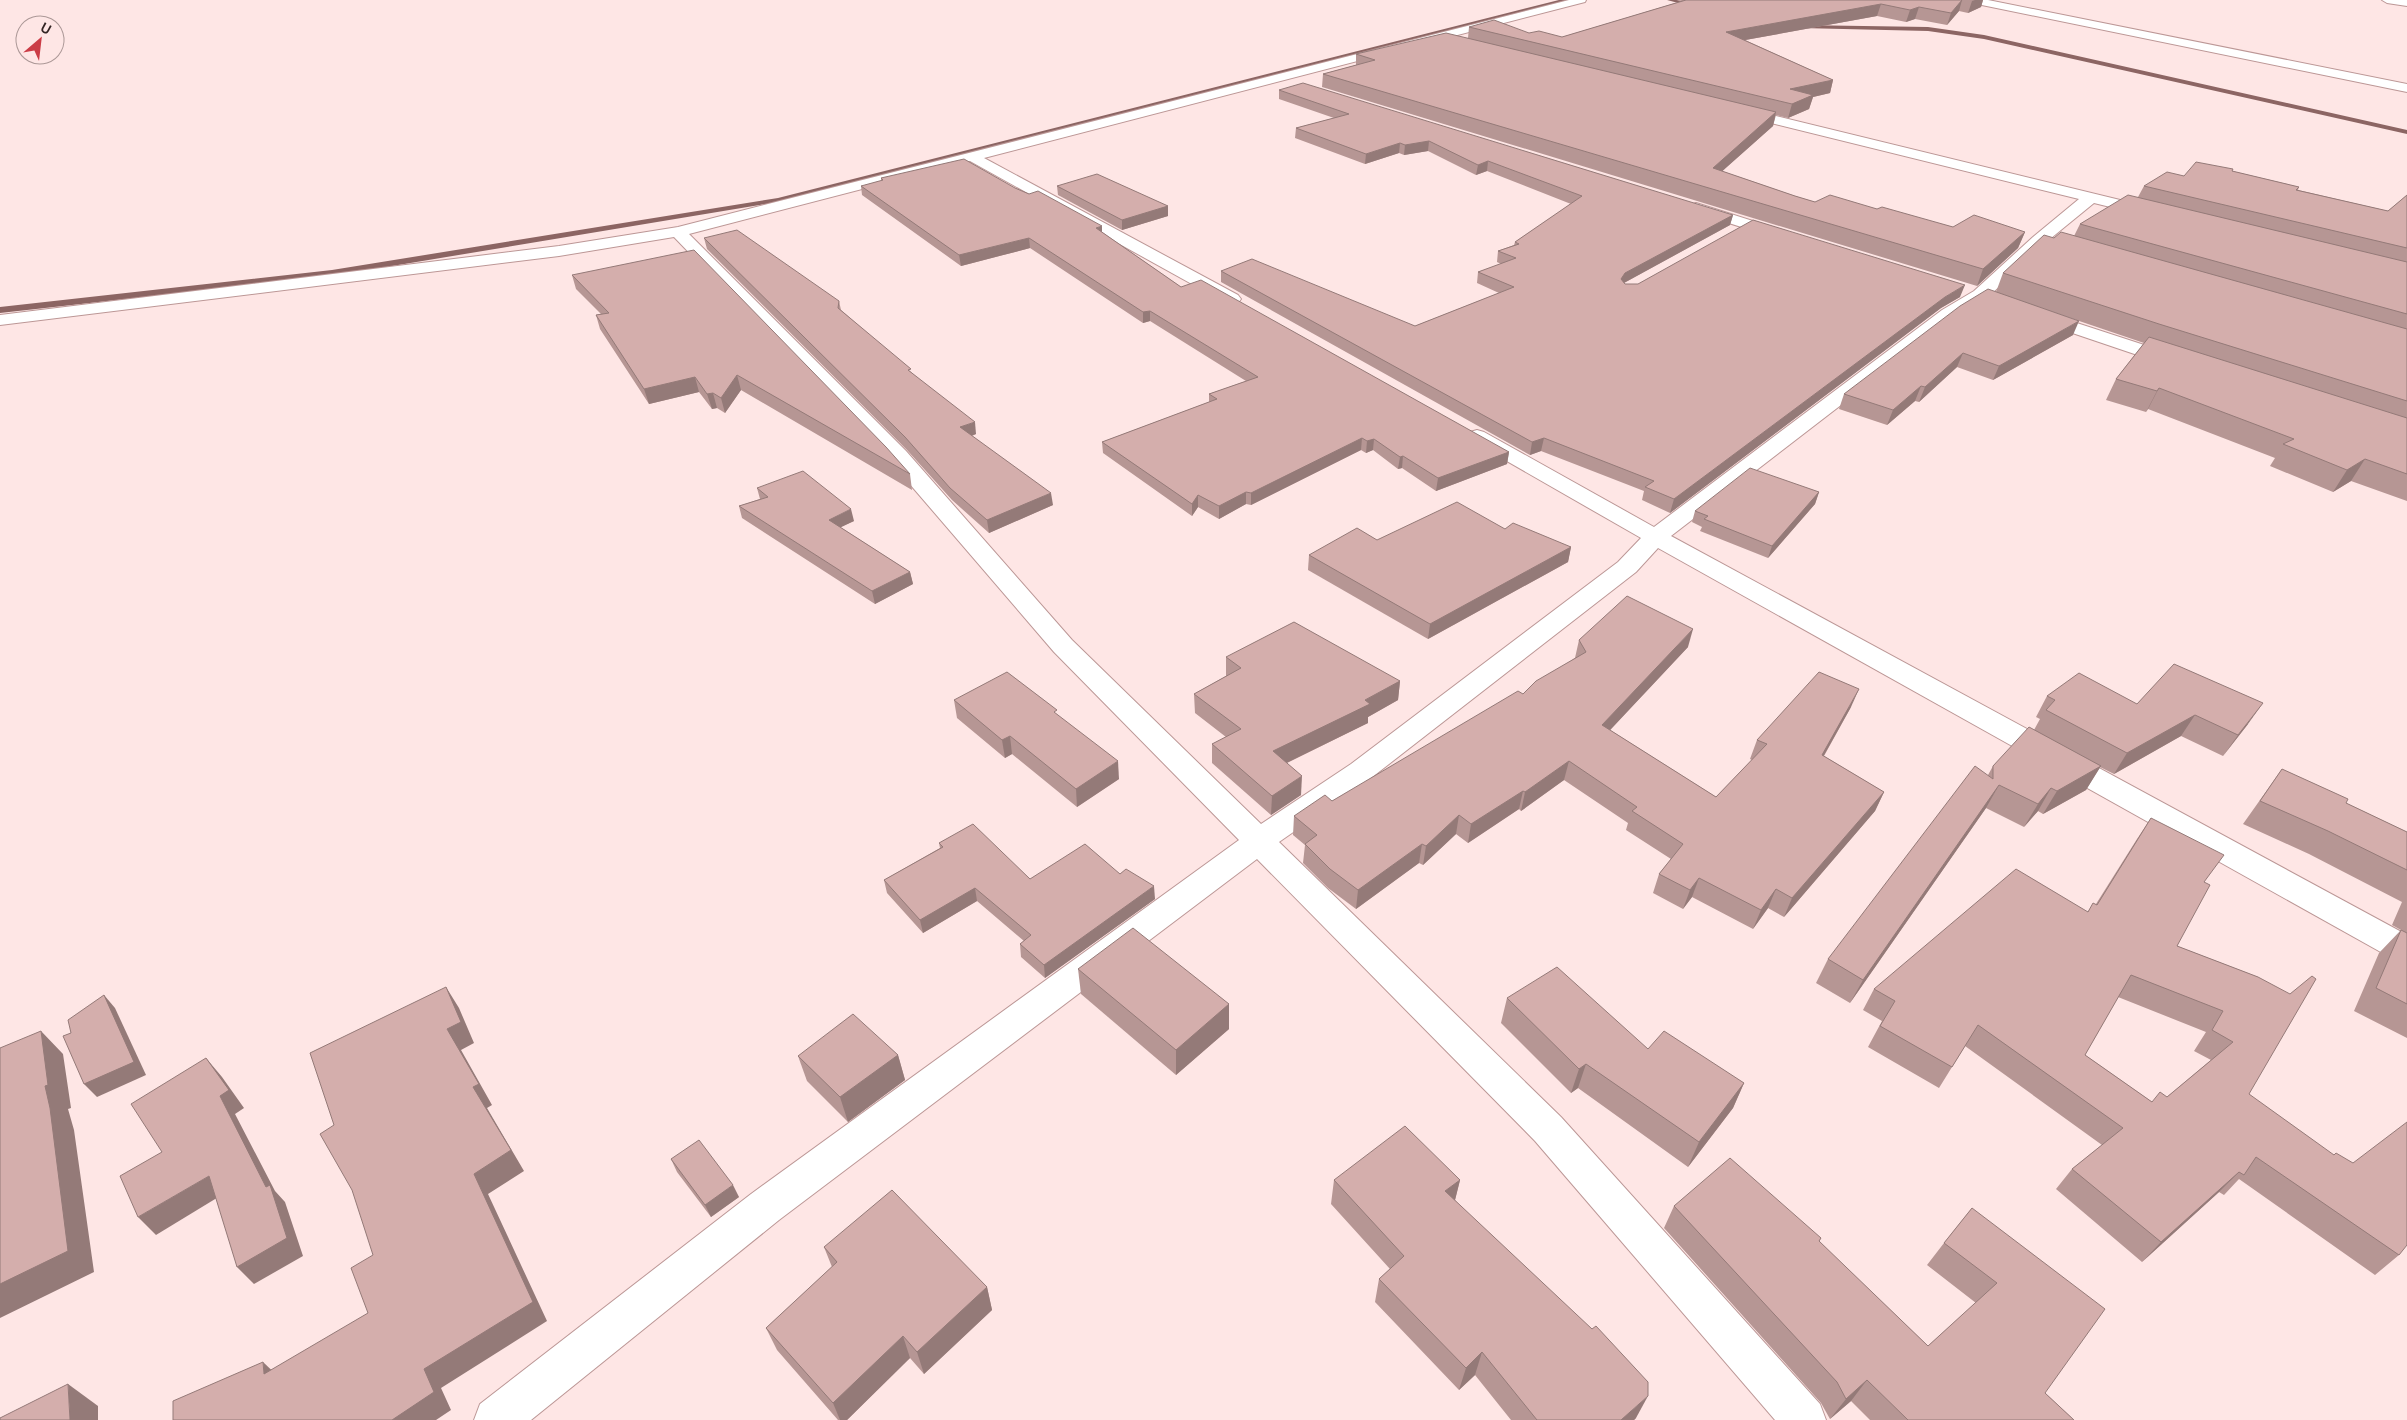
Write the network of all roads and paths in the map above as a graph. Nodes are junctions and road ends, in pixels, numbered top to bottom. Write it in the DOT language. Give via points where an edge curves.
graph roads {
  1 [pos="1581,0"];
  2 [pos="1972,0"];
  3 [pos="2387,0"];
  4 [pos="2407,3"];
  5 [pos="1436,36"];
  6 [pos="1465,44"];
  7 [pos="1274,78"];
  8 [pos="1303,87"];
  9 [pos="2407,88"];
  10 [pos="1723,108"];
  11 [pos="972,156"];
  12 [pos="2091,197"];
  13 [pos="1685,205"];
  14 [pos="2168,217"];
  15 [pos="1746,224"];
  16 [pos="678,232"];
  17 [pos="1728,234"];
  18 [pos="1793,239"];
  19 [pos="2039,240"];
  20 [pos="2058,245"];
  21 [pos="1962,289"];
  22 [pos="1980,295"];
  23 [pos="1999,302"];
  24 [pos="1248,308"];
  25 [pos="2027,311"];
  26 [pos="0,320"];
  27 [pos="2195,368"];
  28 [pos="1464,429"];
  29 [pos="1654,537"];
  30 [pos="1259,841"];
  31 [pos="2407,951"];
  32 [pos="496,1420"];
  33 [pos="1804,1420"];
  1 -- 5 [label="street"];
  2 -- 9 [label="street"];
  3 -- 4 [label="street"];
  5 -- 6 [label="street"];
  5 -- 7 [label="street"];
  7 -- 8 [label="street"];
  7 -- 11 [label="street"];
  10 -- 12 [label="street"];
  11 -- 16 [label="street"];
  11 -- 24 [label="street"];
  12 -- 14 [label="street"];
  12 -- 19 [label="street"];
  13 -- 15 [label="street"];
  15 -- 17 [label="street"];
  15 -- 18 [label="street"];
  16 -- 26 [label="street" via="559,251"];
  16 -- 30 [label="street" via="898,456 1063,646"];
  19 -- 20 [label="street"];
  19 -- 22 [label="street"];
  21 -- 22 [label="street"];
  22 -- 23 [label="street"];
  22 -- 29 [label="street" via="1948,314"];
  25 -- 27 [label="street"];
  28 -- 29 [label="street"];
  29 -- 30 [label="street" via="1627,567 1361,771"];
  29 -- 31 [label="street"];
  30 -- 32 [label="street" via="765,1207"];
  30 -- 33 [label="street" via="1548,1129"];
}
